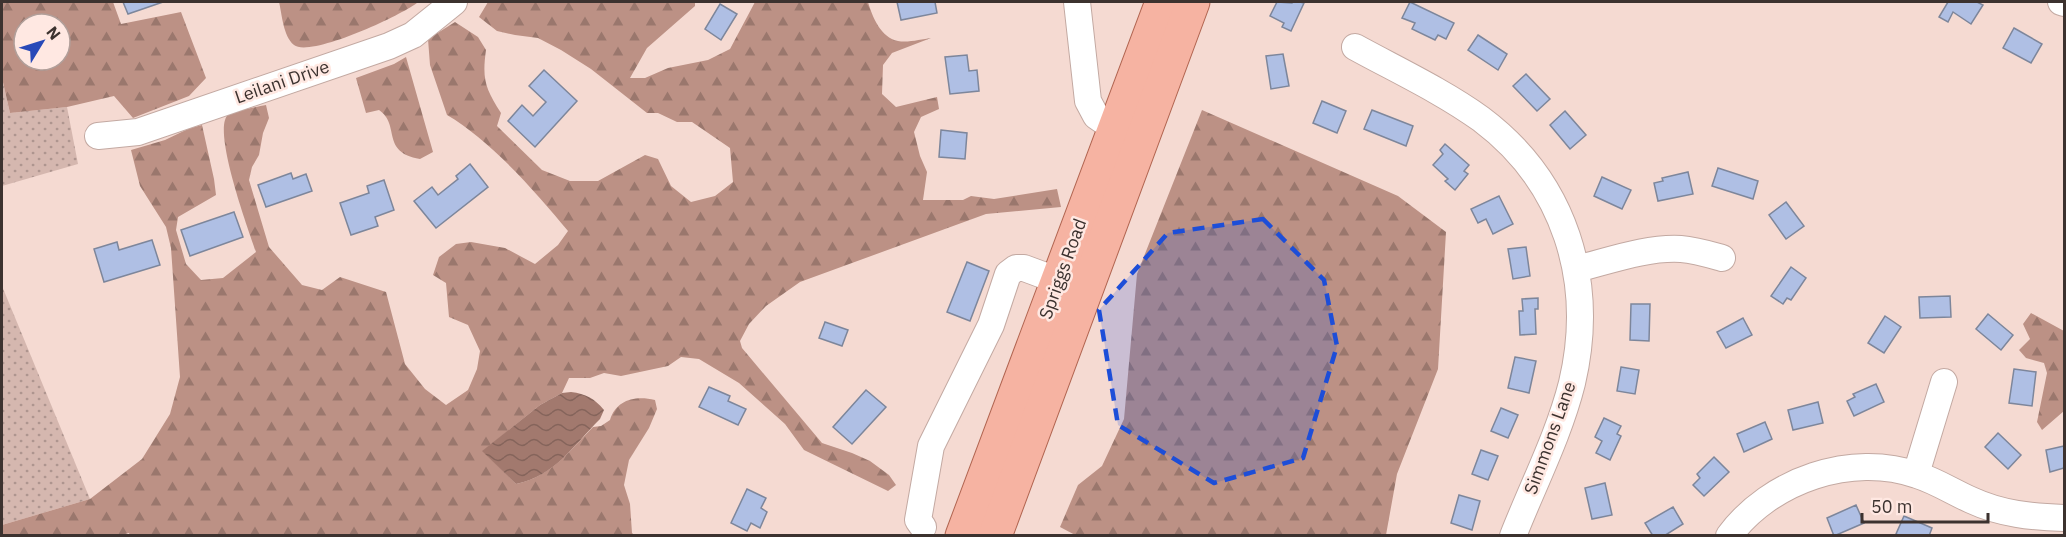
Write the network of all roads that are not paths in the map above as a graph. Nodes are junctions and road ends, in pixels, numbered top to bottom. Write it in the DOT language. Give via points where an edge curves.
graph roads {
  1 [pos="454,2"];
  2 [pos="1162,2"];
  3 [pos="1193,2"];
  4 [pos="1078,14"];
  5 [pos="1355,46"];
  6 [pos="1115,129"];
  7 [pos="98,136"];
  8 [pos="1722,258"];
  9 [pos="1576,269"];
  10 [pos="1059,281"];
  11 [pos="1944,382"];
  12 [pos="1916,474"];
  13 [pos="2064,518"];
  14 [pos="928,533"];
  15 [pos="1517,534"];
  16 [pos="962,536"];
  17 [pos="995,536"];
  18 [pos="1729,536"];
  1 -- 7 [label="street, Leilani Drive" via="413,35 389,46 138,132"];
  2 -- 6 [label="main road, Spriggs Road"];
  3 -- 17 [label="main road, Spriggs Road"];
  4 -- 6 [label="street" via="1088,101 1096,116"];
  5 -- 9 [label="street, Simmons Lane" via="1463,107 1509,143 1547,190 1560,216"];
  6 -- 10 [label="main road, Spriggs Road"];
  8 -- 9 [label="street" via="1679,249 1658,250"];
  9 -- 15 [label="street, Simmons Lane" via="1578,341 1572,382"];
  10 -- 14 [label="street" via="1024,268 1008,274 991,325 931,446 918,520"];
  10 -- 16 [label="main road, Spriggs Road"];
  11 -- 12 [label="street"];
  12 -- 13 [label="street" via="2001,511"];
  12 -- 18 [label="street" via="1878,467 1822,473 1779,492 1755,509"];
}
